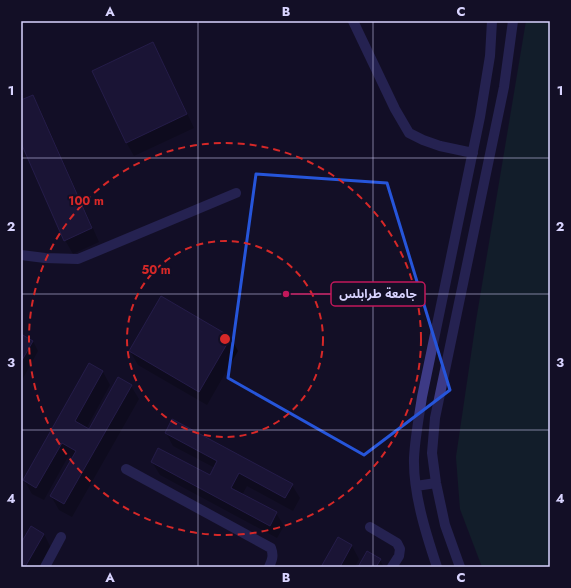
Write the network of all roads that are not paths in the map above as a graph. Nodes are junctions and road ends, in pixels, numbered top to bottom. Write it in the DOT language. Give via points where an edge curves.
graph roads {
  1 [pos="353,21"];
  2 [pos="492,21"];
  3 [pos="513,21"];
  4 [pos="473,153"];
  5 [pos="236,193"];
  6 [pos="21,255"];
  7 [pos="126,469"];
  8 [pos="436,483"];
  9 [pos="416,486"];
  10 [pos="370,526"];
  11 [pos="61,537"];
  12 [pos="45,567"];
  13 [pos="269,567"];
  14 [pos="392,567"];
  15 [pos="437,567"];
  16 [pos="460,567"];
  1 -- 4 [label="street" via="394,109 409,133 440,146"];
  2 -- 4 [label="street" via="490,56"];
  3 -- 8 [label="street" via="504,87 435,418 432,453"];
  4 -- 9 [label="street" via="422,397 414,459"];
  5 -- 6 [label="street" via="78,259"];
  7 -- 13 [label="street" via="271,548 273,558"];
  8 -- 9 [label="street"];
  8 -- 16 [label="street" via="444,525"];
  9 -- 15 [label="street"];
  10 -- 14 [label="street" via="397,543 400,549 399,556"];
  11 -- 12 [label="street"];
}
